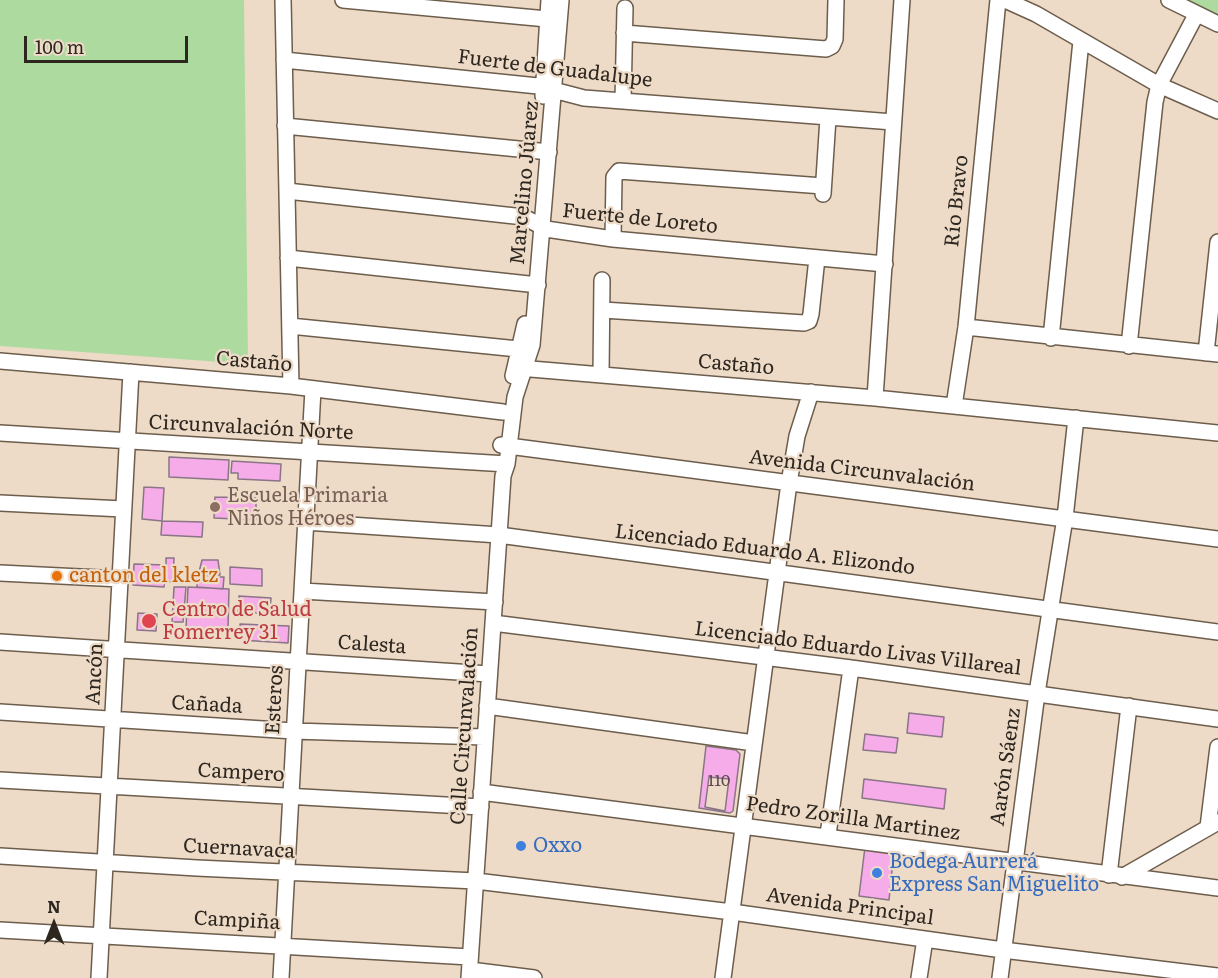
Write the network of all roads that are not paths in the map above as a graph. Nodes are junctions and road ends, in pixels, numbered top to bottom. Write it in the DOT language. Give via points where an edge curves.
graph roads {
  1 [pos="283,0"];
  2 [pos="343,0"];
  3 [pos="549,0"];
  4 [pos="561,0"];
  5 [pos="836,0"];
  6 [pos="902,0"];
  7 [pos="998,0"];
  8 [pos="1005,0"];
  9 [pos="1172,1"];
  10 [pos="625,8"];
  11 [pos="1196,15"];
  12 [pos="553,20"];
  13 [pos="1218,24"];
  14 [pos="624,33"];
  15 [pos="1081,41"];
  16 [pos="284,60"];
  17 [pos="1159,85"];
  18 [pos="549,88"];
  19 [pos="623,100"];
  20 [pos="1218,111"];
  21 [pos="828,118"];
  22 [pos="893,122"];
  23 [pos="285,126"];
  24 [pos="544,152"];
  25 [pos="287,191"];
  26 [pos="539,224"];
  27 [pos="613,239"];
  28 [pos="1218,242"];
  29 [pos="288,258"];
  30 [pos="817,258"];
  31 [pos="885,264"];
  32 [pos="602,280"];
  33 [pos="534,284"];
  34 [pos="603,310"];
  35 [pos="290,326"];
  36 [pos="966,327"];
  37 [pos="1051,338"];
  38 [pos="1129,346"];
  39 [pos="526,349"];
  40 [pos="1212,354"];
  41 [pos="0,361"];
  42 [pos="521,368"];
  43 [pos="131,372"];
  44 [pos="601,375"];
  45 [pos="291,386"];
  46 [pos="313,389"];
  47 [pos="811,392"];
  48 [pos="875,398"];
  49 [pos="954,406"];
  50 [pos="503,412"];
  51 [pos="1076,418"];
  52 [pos="0,433"];
  53 [pos="1218,433"];
  54 [pos="127,442"];
  55 [pos="505,445"];
  56 [pos="309,452"];
  57 [pos="503,468"];
  58 [pos="789,483"];
  59 [pos="0,503"];
  60 [pos="123,509"];
  61 [pos="1065,518"];
  62 [pos="305,522"];
  63 [pos="499,535"];
  64 [pos="1218,539"];
  65 [pos="0,573"];
  66 [pos="776,573"];
  67 [pos="121,579"];
  68 [pos="302,591"];
  69 [pos="495,602"];
  70 [pos="1050,612"];
  71 [pos="493,623"];
  72 [pos="1218,632"];
  73 [pos="0,642"];
  74 [pos="118,649"];
  75 [pos="765,658"];
  76 [pos="298,661"];
  77 [pos="851,668"];
  78 [pos="489,674"];
  79 [pos="1037,693"];
  80 [pos="487,706"];
  81 [pos="1129,706"];
  82 [pos="0,712"];
  83 [pos="1218,719"];
  84 [pos="114,720"];
  85 [pos="294,731"];
  86 [pos="484,737"];
  87 [pos="754,743"];
  88 [pos="1218,747"];
  89 [pos="0,780"];
  90 [pos="110,788"];
  91 [pos="292,797"];
  92 [pos="481,799"];
  93 [pos="1213,825"];
  94 [pos="743,826"];
  95 [pos="828,835"];
  96 [pos="0,856"];
  97 [pos="105,862"];
  98 [pos="1014,862"];
  99 [pos="287,873"];
  100 [pos="1116,876"];
  101 [pos="476,881"];
  102 [pos="1218,888"];
  103 [pos="732,912"];
  104 [pos="0,930"];
  105 [pos="101,935"];
  106 [pos="925,939"];
  107 [pos="283,945"];
  108 [pos="1003,950"];
  109 [pos="470,968"];
  110 [pos="1218,976"];
  111 [pos="99,978"];
  112 [pos="281,978"];
  113 [pos="534,978"];
  114 [pos="723,978"];
  115 [pos="920,978"];
  116 [pos="1000,978"];
  1 -- 16 [label="street"];
  2 -- 12 [label="street"];
  3 -- 12 [label="street, Marcelino Júarez"];
  4 -- 12 [label="street, Marcelino Júarez"];
  5 -- 14 [label="street" via="834,43 826,49"];
  6 -- 22 [label="street"];
  7 -- 36 [label="street, Río Bravo"];
  8 -- 15 [label="street"];
  9 -- 11 [label="street"];
  10 -- 14 [label="street"];
  11 -- 13 [label="street"];
  11 -- 17 [label="street"];
  12 -- 18 [label="street, Marcelino Júarez"];
  14 -- 19 [label="street"];
  15 -- 17 [label="street"];
  15 -- 37 [label="street"];
  16 -- 18 [label="street, Fuerte de Guadalupe"];
  16 -- 23 [label="street"];
  17 -- 20 [label="street"];
  17 -- 38 [label="street" via="1149,143"];
  18 -- 19 [label="street, Fuerte de Guadalupe" via="573,96"];
  18 -- 24 [label="street, Marcelino Júarez"];
  19 -- 21 [label="street, Fuerte de Guadalupe"];
  21 -- 22 [label="street, Fuerte de Guadalupe"];
  21 -- 27 [label="street" via="823,190 619,171 614,177"];
  22 -- 31 [label="street"];
  23 -- 24 [label="street"];
  23 -- 25 [label="street"];
  24 -- 26 [label="street, Marcelino Júarez"];
  25 -- 26 [label="street, Fuerte de Loreto" via="518,216"];
  25 -- 29 [label="street"];
  26 -- 27 [label="street, Fuerte de Loreto"];
  26 -- 33 [label="street, Marcelino Júarez"];
  27 -- 30 [label="street, Fuerte de Loreto"];
  28 -- 40 [label="street"];
  29 -- 33 [label="street"];
  29 -- 35 [label="street"];
  30 -- 31 [label="street, Fuerte de Loreto"];
  30 -- 34 [label="street" via="811,314 804,323"];
  31 -- 48 [label="street"];
  32 -- 34 [label="street"];
  33 -- 39 [label="street, Marcelino Júarez"];
  34 -- 44 [label="street"];
  35 -- 39 [label="street"];
  35 -- 45 [label="street"];
  36 -- 37 [label="street"];
  36 -- 49 [label="street, Río Bravo"];
  37 -- 38 [label="street"];
  38 -- 40 [label="street"];
  39 -- 42 [label="street, Marcelino Júarez"];
  41 -- 43 [label="street, Castaño"];
  42 -- 44 [label="street, Castaño"];
  42 -- 50 [label="street, Calle Circunvalación"];
  42 -- 55 [label="street, Calle Circunvalación"];
  43 -- 45 [label="street, Castaño"];
  43 -- 54 [label="street, Ancón"];
  44 -- 47 [label="street, Castaño"];
  45 -- 46 [label="street, Castaño"];
  46 -- 50 [label="street, Castaño"];
  46 -- 56 [label="street, Esteros"];
  47 -- 48 [label="street, Castaño"];
  47 -- 58 [label="street" via="797,436"];
  48 -- 49 [label="street, Castaño"];
  49 -- 51 [label="street, Castaño"];
  50 -- 55 [label="street, Calle Circunvalación"];
  51 -- 53 [label="street, Castaño"];
  51 -- 61 [label="street, Aarón Sáenz"];
  52 -- 54 [label="street, Circunvalación Norte"];
  54 -- 56 [label="street, Circunvalación Norte"];
  54 -- 60 [label="street, Ancón"];
  55 -- 57 [label="street, Calle Circunvalación"];
  55 -- 58 [label="street, Avenida Circunvalación"];
  56 -- 57 [label="street, Circunvalación Norte"];
  56 -- 62 [label="street, Esteros"];
  57 -- 63 [label="street, Calle Circunvalación"];
  58 -- 61 [label="street, Avenida Circunvalación"];
  58 -- 66 [label="street"];
  59 -- 60 [label="street"];
  60 -- 67 [label="street, Ancón"];
  61 -- 64 [label="street, Avenida Circunvalación"];
  61 -- 70 [label="street, Aarón Sáenz"];
  62 -- 63 [label="street, Licenciado Eduardo A. Elizondo"];
  62 -- 68 [label="street, Esteros"];
  63 -- 66 [label="street, Licenciado Eduardo A. Elizondo"];
  63 -- 69 [label="street, Calle Circunvalación"];
  65 -- 67 [label="street"];
  66 -- 70 [label="street, Licenciado Eduardo A. Elizondo"];
  66 -- 75 [label="street"];
  67 -- 74 [label="street, Ancón"];
  68 -- 69 [label="street"];
  68 -- 76 [label="street, Esteros"];
  69 -- 71 [label="street, Calle Circunvalación"];
  70 -- 72 [label="street, Licenciado Eduardo A. Elizondo"];
  70 -- 79 [label="street, Aarón Sáenz"];
  71 -- 75 [label="street, Licenciado Eduardo Livas Villareal"];
  71 -- 78 [label="street, Calle Circunvalación"];
  73 -- 74 [label="street, Calesta"];
  74 -- 76 [label="street, Calesta"];
  74 -- 84 [label="street, Ancón"];
  75 -- 77 [label="street, Licenciado Eduardo Livas Villareal"];
  75 -- 87 [label="street"];
  76 -- 78 [label="street, Calesta"];
  76 -- 85 [label="street, Esteros"];
  77 -- 79 [label="street, Licenciado Eduardo Livas Villareal"];
  77 -- 95 [label="street"];
  78 -- 80 [label="street, Calle Circunvalación"];
  79 -- 81 [label="street, Licenciado Eduardo Livas Villareal"];
  79 -- 98 [label="street, Aarón Sáenz"];
  80 -- 86 [label="street, Calle Circunvalación"];
  80 -- 87 [label="street"];
  81 -- 83 [label="street, Licenciado Eduardo Livas Villareal"];
  81 -- 100 [label="street"];
  82 -- 84 [label="street, Cañada"];
  84 -- 85 [label="street, Cañada"];
  84 -- 90 [label="street, Ancón"];
  85 -- 86 [label="street, Cañada"];
  85 -- 91 [label="street, Esteros"];
  86 -- 92 [label="street, Calle Circunvalación"];
  87 -- 94 [label="street"];
  88 -- 93 [label="street"];
  89 -- 90 [label="street, Campero"];
  90 -- 91 [label="street, Campero"];
  90 -- 97 [label="street, Ancón"];
  91 -- 92 [label="street, Campero"];
  91 -- 99 [label="street, Esteros"];
  92 -- 94 [label="street, Pedro Zorilla Martinez"];
  92 -- 101 [label="street, Calle Circunvalación"];
  93 -- 100 [label="street"];
  94 -- 95 [label="street, Pedro Zorilla Martinez"];
  94 -- 103 [label="street"];
  95 -- 98 [label="street, Pedro Zorilla Martinez"];
  96 -- 97 [label="street, Cuernavaca"];
  97 -- 99 [label="street, Cuernavaca"];
  97 -- 105 [label="street, Ancón"];
  98 -- 100 [label="street, Pedro Zorilla Martinez"];
  98 -- 108 [label="street, Aarón Sáenz"];
  99 -- 101 [label="street, Cuernavaca"];
  99 -- 107 [label="street, Esteros"];
  100 -- 102 [label="street, Pedro Zorilla Martinez"];
  101 -- 103 [label="street, Avenida Principal"];
  101 -- 109 [label="street, Calle Circunvalación"];
  103 -- 106 [label="street, Avenida Principal"];
  103 -- 114 [label="street"];
  104 -- 105 [label="street, Campiña"];
  105 -- 107 [label="street, Campiña"];
  105 -- 111 [label="street, Ancón"];
  106 -- 108 [label="street, Avenida Principal"];
  106 -- 115 [label="street"];
  107 -- 109 [label="street, Campiña"];
  107 -- 112 [label="street, Esteros"];
  108 -- 110 [label="street, Avenida Principal"];
  108 -- 116 [label="street, Aarón Sáenz"];
  109 -- 113 [label="street, Campiña"];
}
